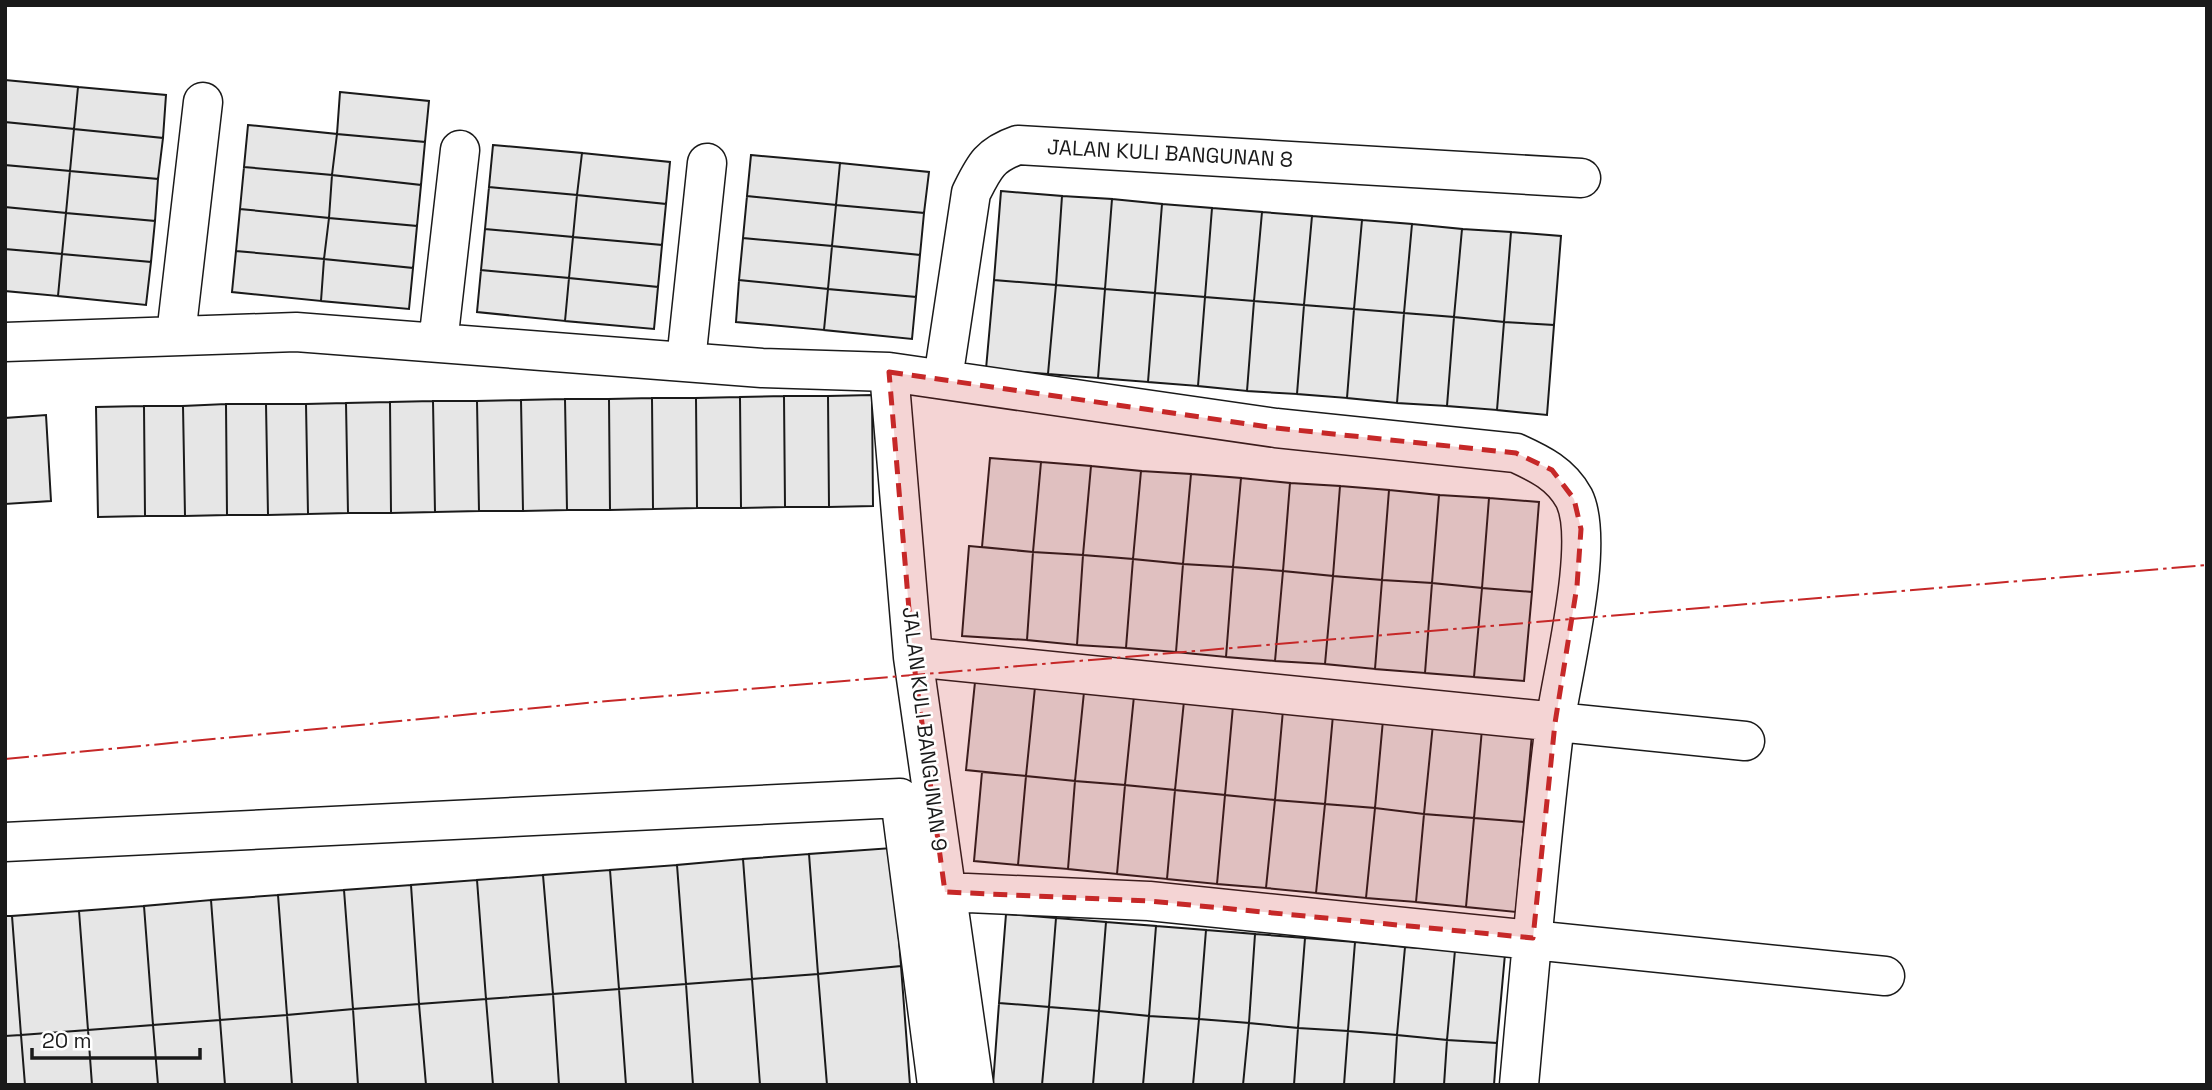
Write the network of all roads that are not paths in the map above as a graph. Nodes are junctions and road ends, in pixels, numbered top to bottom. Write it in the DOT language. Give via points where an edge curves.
graph roads {
  1 [pos="203,102"];
  2 [pos="460,150"];
  3 [pos="708,163"];
  4 [pos="1581,178"];
  5 [pos="176,335"];
  6 [pos="5,342"];
  7 [pos="438,343"];
  8 [pos="686,362"];
  9 [pos="889,372"];
  10 [pos="943,379"];
  11 [pos="913,657"];
  12 [pos="1555,723"];
  13 [pos="1745,741"];
  14 [pos="5,842"];
  15 [pos="945,892"];
  16 [pos="1533,938"];
  17 [pos="1885,976"];
  18 [pos="937,1085"];
  19 [pos="974,1085"];
  20 [pos="1519,1085"];
  1 -- 5 [label="street"];
  2 -- 7 [label="street"];
  3 -- 8 [label="street"];
  4 -- 10 [label="street, JALAN KULI BANGUNAN 8" via="1018,145 998,152 971,193"];
  5 -- 6 [label="street"];
  5 -- 7 [label="street" via="296,332"];
  7 -- 8 [label="street"];
  8 -- 9 [label="street"];
  9 -- 10 [label="street"];
  9 -- 11 [label="street, JALAN KULI BANGUNAN 9"];
  10 -- 12 [label="street" via="1276,428 1516,453 1552,470 1574,499 1581,529 1577,586"];
  11 -- 12 [label="street"];
  11 -- 15 [label="street, JALAN KULI BANGUNAN 9"];
  12 -- 13 [label="street"];
  12 -- 16 [label="street"];
  14 -- 18 [label="street" via="900,798"];
  15 -- 16 [label="street" via="1149,901"];
  15 -- 19 [label="street, JALAN KULI BANGUNAN 9"];
  16 -- 17 [label="street"];
  16 -- 20 [label="street"];
}
